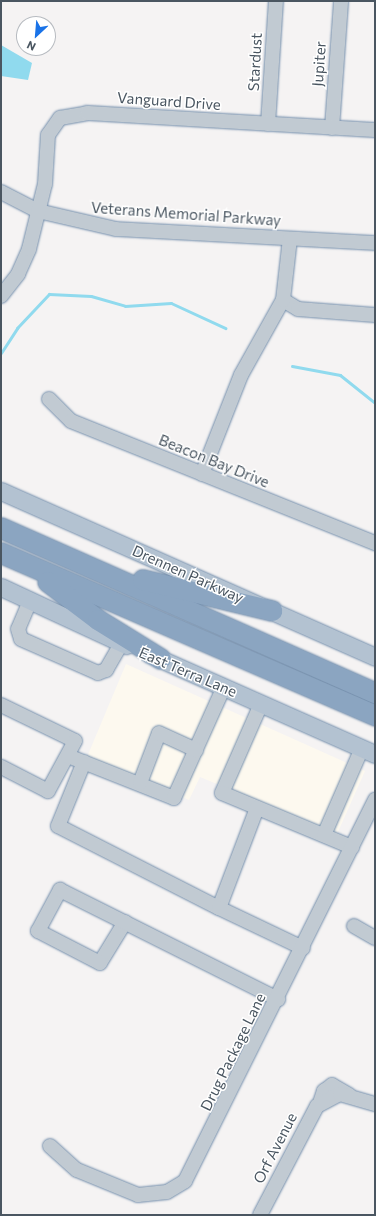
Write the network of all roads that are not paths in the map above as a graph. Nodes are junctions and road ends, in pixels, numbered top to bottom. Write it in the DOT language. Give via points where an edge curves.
graph roads {
  1 [pos="276,1"];
  2 [pos="341,1"];
  3 [pos="268,124"];
  4 [pos="332,128"];
  5 [pos="375,130"];
  6 [pos="1,192"];
  7 [pos="38,211"];
  8 [pos="290,239"];
  9 [pos="375,243"];
  10 [pos="1,296"];
  11 [pos="284,300"];
  12 [pos="375,315"];
  13 [pos="49,399"];
  14 [pos="202,474"];
  15 [pos="1,491"];
  16 [pos="1,528"];
  17 [pos="375,543"];
  18 [pos="1,553"];
  19 [pos="24,563"];
  20 [pos="89,567"];
  21 [pos="1,587"];
  22 [pos="30,601"];
  23 [pos="272,611"];
  24 [pos="121,644"];
  25 [pos="375,657"];
  26 [pos="161,659"];
  27 [pos="224,687"];
  28 [pos="375,693"];
  29 [pos="261,704"];
  30 [pos="1,705"];
  31 [pos="375,716"];
  32 [pos="196,750"];
  33 [pos="368,751"];
  34 [pos="68,756"];
  35 [pos="84,762"];
  36 [pos="1,767"];
  37 [pos="140,783"];
  38 [pos="375,800"];
  39 [pos="257,808"];
  40 [pos="324,835"];
  41 [pos="352,847"];
  42 [pos="220,908"];
  43 [pos="125,922"];
  44 [pos="354,926"];
  45 [pos="375,938"];
  46 [pos="303,948"];
  47 [pos="278,999"];
  48 [pos="375,1104"];
  49 [pos="50,1146"];
  50 [pos="260,1215"];
  1 -- 3 [label="street, Stardust"];
  2 -- 4 [label="street, Jupiter"];
  3 -- 4 [label="street, Vanguard Drive"];
  3 -- 7 [label="street, Vanguard Drive" via="87,113 60,118 48,135 45,184"];
  4 -- 5 [label="street, Vanguard Drive"];
  6 -- 7 [label="street, Veterans Memorial Parkway"];
  7 -- 8 [label="street, Veterans Memorial Parkway" via="116,229"];
  7 -- 10 [label="street, Vanguard Drive" via="24,261"];
  8 -- 9 [label="street, Veterans Memorial Parkway"];
  8 -- 11 [label="street"];
  11 -- 12 [label="street" via="298,309"];
  11 -- 14 [label="street" via="260,339 230,400"];
  13 -- 14 [label="street, Beacon Bay Drive" via="71,421"];
  14 -- 17 [label="street, Beacon Bay Drive"];
  15 -- 23 [label="main road, Drennen Parkway"];
  16 -- 20 [label="highway"];
  18 -- 19 [label="highway"];
  19 -- 26 [label="highway" via="98,620"];
  19 -- 31 [label="highway"];
  20 -- 23 [label="highway"];
  20 -- 28 [label="highway"];
  21 -- 22 [label="main road, East Terra Lane"];
  22 -- 24 [label="main road, East Terra Lane"];
  22 -- 24 [label="street" via="18,629 21,639 98,673 106,670"];
  23 -- 25 [label="main road, Drennen Parkway"];
  24 -- 26 [label="main road, East Terra Lane"];
  26 -- 27 [label="main road, East Terra Lane"];
  27 -- 29 [label="main road, East Terra Lane"];
  27 -- 32 [label="street"];
  29 -- 33 [label="main road, East Terra Lane"];
  29 -- 39 [label="street" via="222,793"];
  30 -- 34 [label="street" via="75,741"];
  32 -- 37 [label="street" via="174,798"];
  32 -- 37 [label="street" via="159,733"];
  33 -- 40 [label="street"];
  34 -- 35 [label="street"];
  34 -- 36 [label="street" via="48,791"];
  35 -- 37 [label="street"];
  35 -- 42 [label="street" via="58,826"];
  38 -- 41 [label="street, Drug Package Lane"];
  39 -- 40 [label="street"];
  39 -- 42 [label="street"];
  40 -- 41 [label="street"];
  41 -- 46 [label="street, Drug Package Lane"];
  42 -- 46 [label="street"];
  43 -- 43 [label="street" via="60,890 38,931 100,963"];
  43 -- 47 [label="street"];
  44 -- 45 [label="street"];
  46 -- 47 [label="street, Drug Package Lane"];
  47 -- 49 [label="street, Drug Package Lane" via="198,1162 178,1187 152,1195 120,1190 78,1170"];
  48 -- 50 [label="street, Orf Avenue" via="349,1095 332,1085 324,1091 322,1101"];
}
